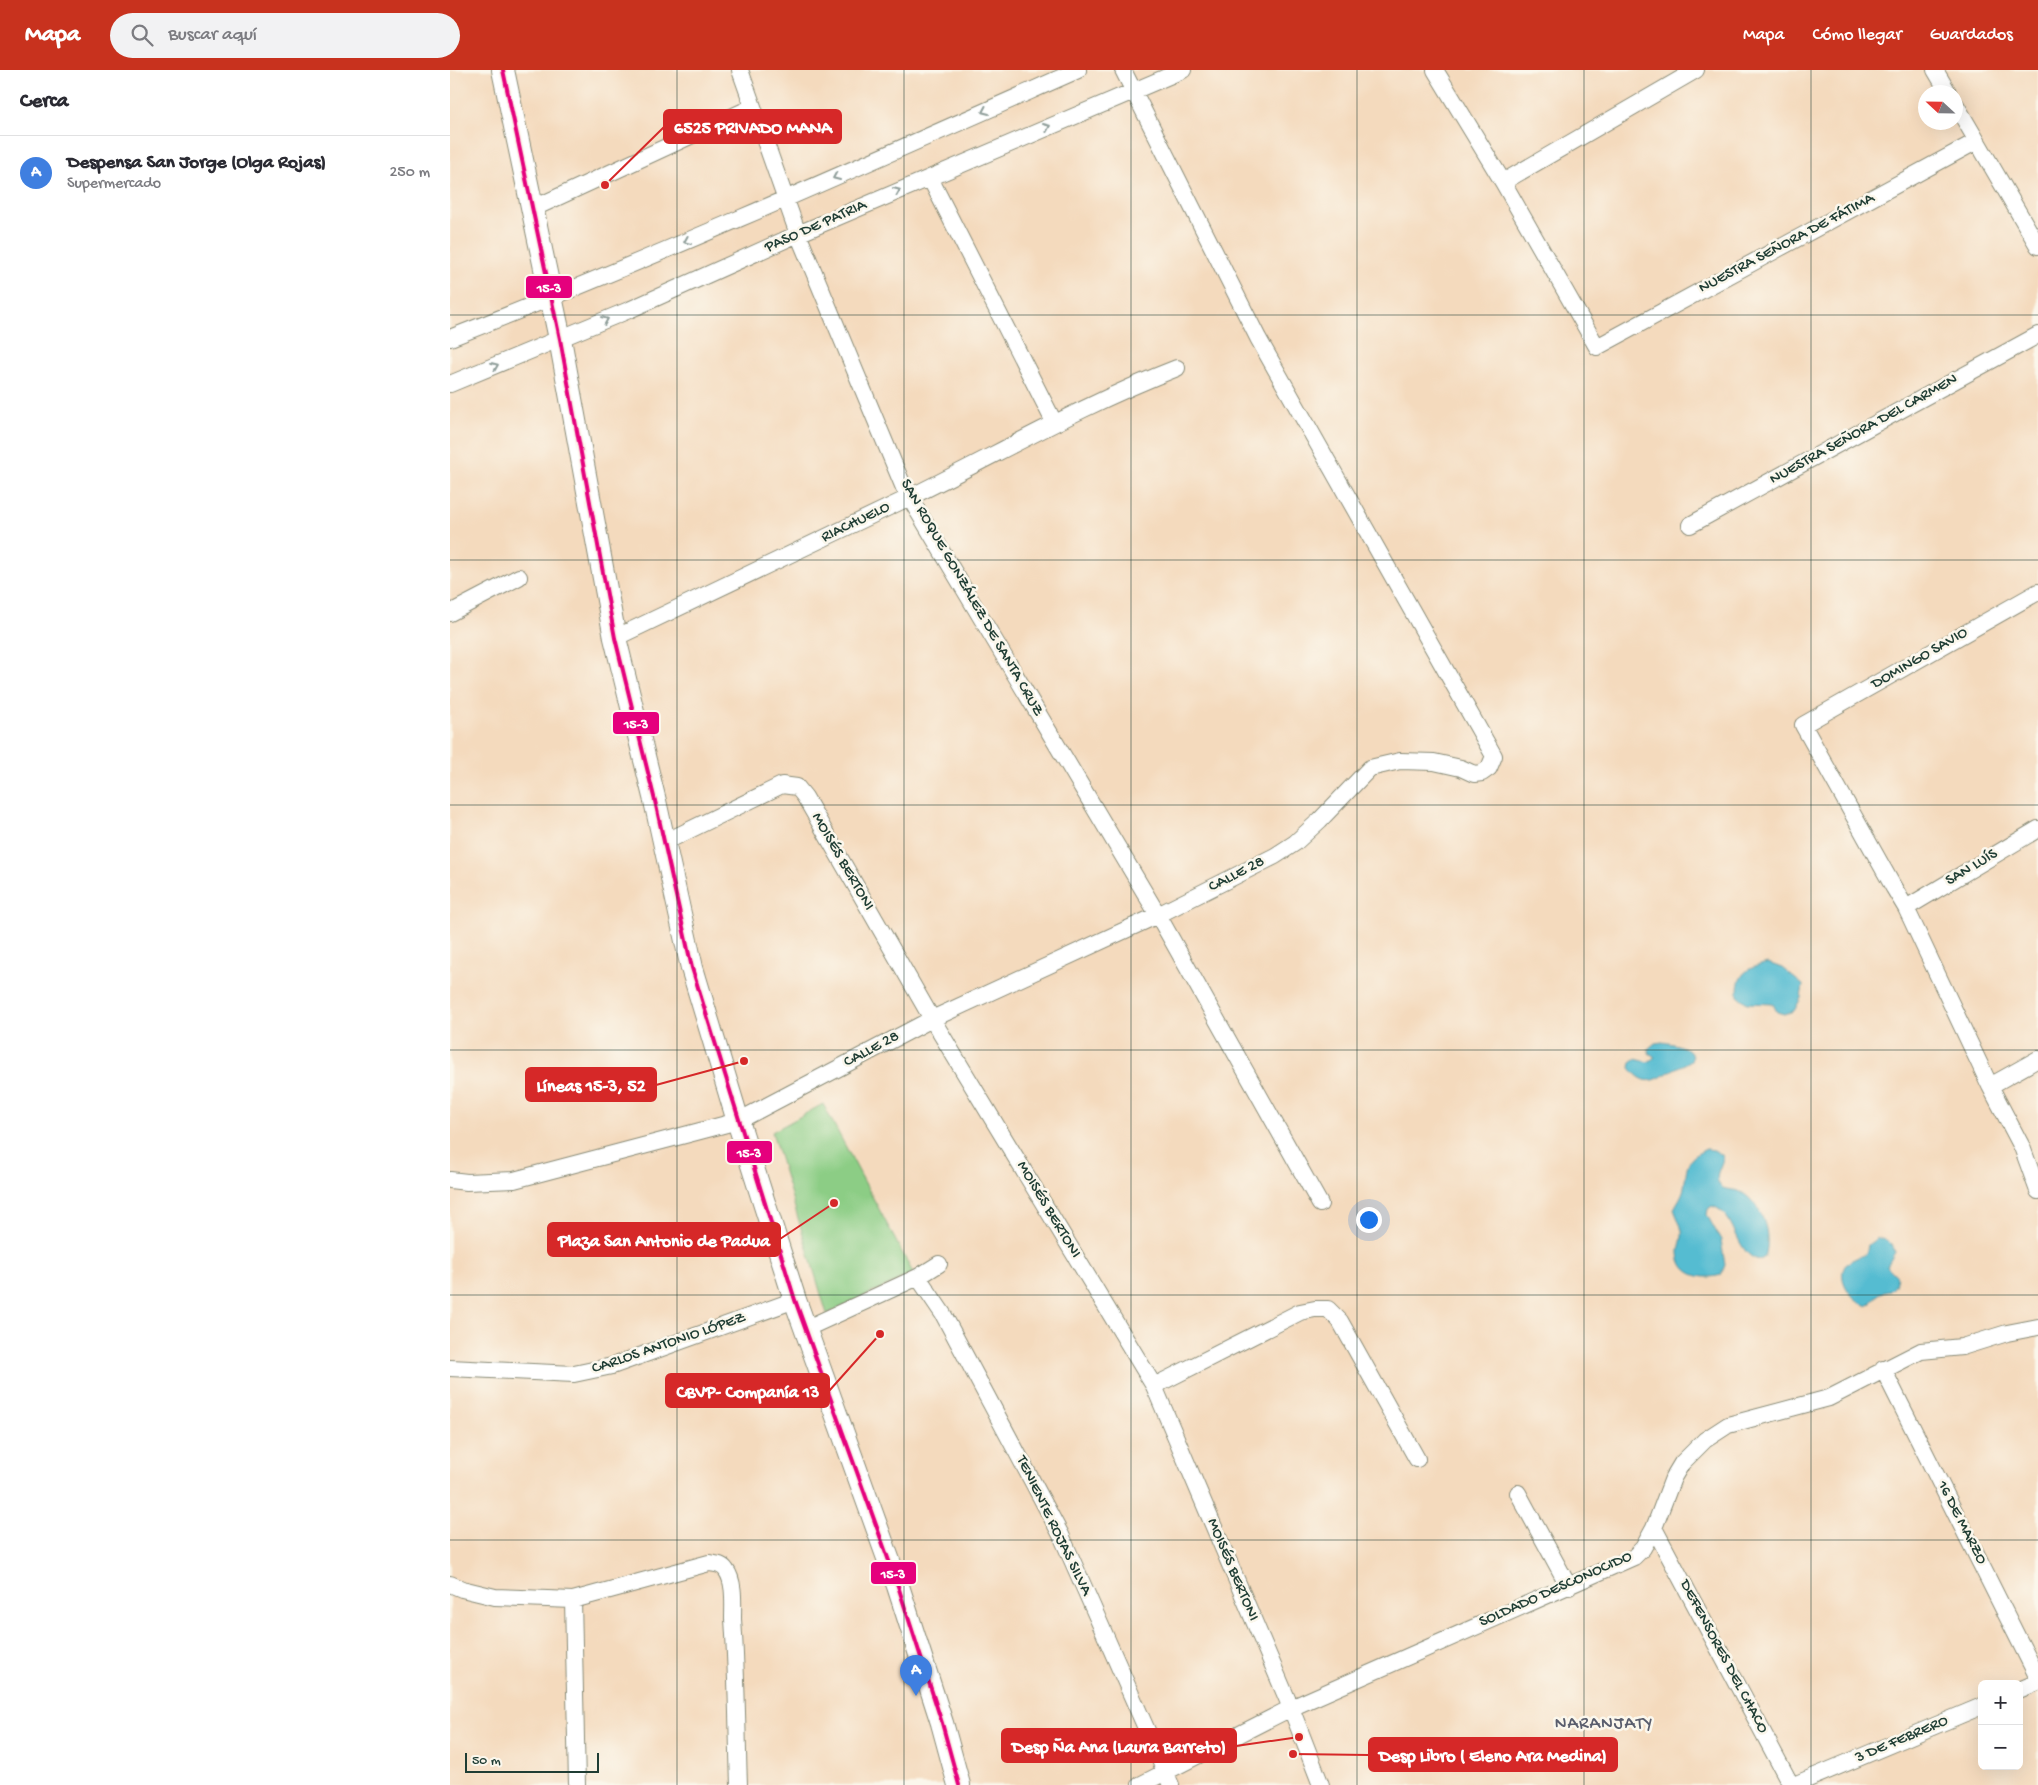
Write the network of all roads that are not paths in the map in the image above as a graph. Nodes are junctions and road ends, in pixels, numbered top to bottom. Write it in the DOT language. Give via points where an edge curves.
graph roads {
  1 [pos="503,70"];
  2 [pos="740,70"];
  3 [pos="1078,70"];
  4 [pos="1123,70"];
  5 [pos="1183,70"];
  6 [pos="1435,70"];
  7 [pos="1696,70"];
  8 [pos="1935,70"];
  9 [pos="1944,85"];
  10 [pos="1133,90"];
  11 [pos="753,107"];
  12 [pos="1963,117"];
  13 [pos="1977,141"];
  14 [pos="930,178"];
  15 [pos="1504,182"];
  16 [pos="786,200"];
  17 [pos="532,209"];
  18 [pos="798,234"];
  19 [pos="2038,246"];
  20 [pos="550,299"];
  21 [pos="2038,336"];
  22 [pos="450,338"];
  23 [pos="560,340"];
  24 [pos="1177,368"];
  25 [pos="450,384"];
  26 [pos="1054,422"];
  27 [pos="910,497"];
  28 [pos="1690,525"];
  29 [pos="519,577"];
  30 [pos="2038,592"];
  31 [pos="450,612"];
  32 [pos="615,638"];
  33 [pos="2038,829"];
  34 [pos="665,842"];
  35 [pos="1906,908"];
  36 [pos="1158,915"];
  37 [pos="932,1018"];
  38 [pos="2038,1059"];
  39 [pos="1990,1086"];
  40 [pos="738,1121"];
  41 [pos="450,1180"];
  42 [pos="2038,1191"];
  43 [pos="1320,1204"];
  44 [pos="939,1264"];
  45 [pos="918,1277"];
  46 [pos="795,1300"];
  47 [pos="2038,1327"];
  48 [pos="805,1329"];
  49 [pos="450,1368"];
  50 [pos="1883,1369"];
  51 [pos="1154,1386"];
  52 [pos="1418,1459"];
  53 [pos="1518,1493"];
  54 [pos="1654,1528"];
  55 [pos="450,1584"];
  56 [pos="1569,1587"];
  57 [pos="573,1600"];
  58 [pos="2038,1678"];
  59 [pos="2038,1682"];
  60 [pos="2023,1688"];
  61 [pos="1291,1708"];
  62 [pos="1978,1708"];
  63 [pos="1168,1778"];
  64 [pos="577,1785"];
  65 [pos="739,1785"];
  66 [pos="959,1785"];
  67 [pos="1140,1785"];
  68 [pos="1321,1785"];
  69 [pos="1793,1785"];
  1 -- 17 [label="main road"];
  2 -- 11 [label="street, SAN ROQUE GONZÁLEZ DE SANTA CRUZ"];
  3 -- 16 [label="street, one-way"];
  4 -- 10 [label="street"];
  5 -- 10 [label="street, PASO DE PATRIA"];
  6 -- 15 [label="street"];
  7 -- 15 [label="street"];
  8 -- 9 [label="street"];
  14 -- 10 [label="street, PASO DE PATRIA, one-way"];
  10 -- 36 [label="street, CALLE 28" via="1258,338 1494,756 1489,768 1474,774 1434,762 1400,761 1370,768 1320,820 1275,856"];
  11 -- 16 [label="street, SAN ROQUE GONZÁLEZ DE SANTA CRUZ"];
  11 -- 17 [label="street"];
  12 -- 13 [label="street"];
  13 -- 15 [label="street, NUESTRA SEÑORA DE FÁTIMA" via="1597,347"];
  13 -- 19 [label="street"];
  18 -- 14 [label="street, PASO DE PATRIA, one-way"];
  14 -- 26 [label="street"];
  16 -- 18 [label="street, SAN ROQUE GONZÁLEZ DE SANTA CRUZ"];
  16 -- 20 [label="street, one-way"];
  17 -- 20 [label="main road"];
  23 -- 18 [label="street, PASO DE PATRIA, one-way"];
  18 -- 27 [label="street, SAN ROQUE GONZÁLEZ DE SANTA CRUZ"];
  20 -- 22 [label="street"];
  20 -- 23 [label="main road"];
  21 -- 28 [label="street, NUESTRA SEÑORA DEL CARMEN"];
  25 -- 23 [label="street, PASO DE PATRIA, one-way"];
  23 -- 32 [label="main road"];
  24 -- 26 [label="street, RIACHUELO"];
  26 -- 27 [label="street, RIACHUELO"];
  27 -- 32 [label="street, RIACHUELO"];
  27 -- 36 [label="street, SAN ROQUE GONZÁLEZ DE SANTA CRUZ"];
  29 -- 31 [label="street"];
  30 -- 35 [label="street, DOMINGO SAVIO" via="1803,725"];
  32 -- 34 [label="main road"];
  33 -- 35 [label="street, SAN LUÍS"];
  34 -- 37 [label="street, MOISÉS BERTONI" via="782,786 797,787"];
  34 -- 40 [label="main road" via="692,968"];
  35 -- 39 [label="street"];
  36 -- 37 [label="street, CALLE 28"];
  36 -- 43 [label="street, SAN ROQUE GONZÁLEZ DE SANTA CRUZ"];
  37 -- 40 [label="street, CALLE 28"];
  37 -- 51 [label="street, MOISÉS BERTONI"];
  38 -- 39 [label="street"];
  39 -- 42 [label="street" via="2022,1147"];
  40 -- 41 [label="street, CALLE 28" via="514,1180"];
  40 -- 46 [label="main road"];
  44 -- 45 [label="street"];
  45 -- 48 [label="street"];
  45 -- 63 [label="street, TENIENTE ROJAS SILVA" via="943,1314 1061,1535"];
  46 -- 48 [label="main road"];
  46 -- 49 [label="street, CARLOS ANTONIO LÓPEZ" via="612,1366 574,1374"];
  47 -- 50 [label="street, SOLDADO DESCONOCIDO" via="1962,1347 1921,1351"];
  48 -- 66 [label="main road" via="898,1586"];
  50 -- 54 [label="street, SOLDADO DESCONOCIDO" via="1829,1398 1728,1425 1705,1440 1682,1463 1673,1478"];
  50 -- 58 [label="street, 16 DE MARZO"];
  51 -- 52 [label="street" via="1300,1312 1328,1309 1340,1321"];
  51 -- 61 [label="street, MOISÉS BERTONI"];
  53 -- 56 [label="street"];
  54 -- 56 [label="street, SOLDADO DESCONOCIDO" via="1634,1557"];
  54 -- 69 [label="street, DEFENSORES DEL CHACO"];
  55 -- 57 [label="street" via="495,1597"];
  56 -- 61 [label="street, SOLDADO DESCONOCIDO"];
  57 -- 64 [label="street"];
  57 -- 65 [label="street" via="709,1563 726,1568 730,1577 737,1673"];
  59 -- 60 [label="street"];
  61 -- 63 [label="street, SOLDADO DESCONOCIDO"];
  61 -- 68 [label="street, MOISÉS BERTONI"];
  62 -- 69 [label="street, 3 DE FEBRERO"];
  63 -- 67 [label="street, SOLDADO DESCONOCIDO"];
}
